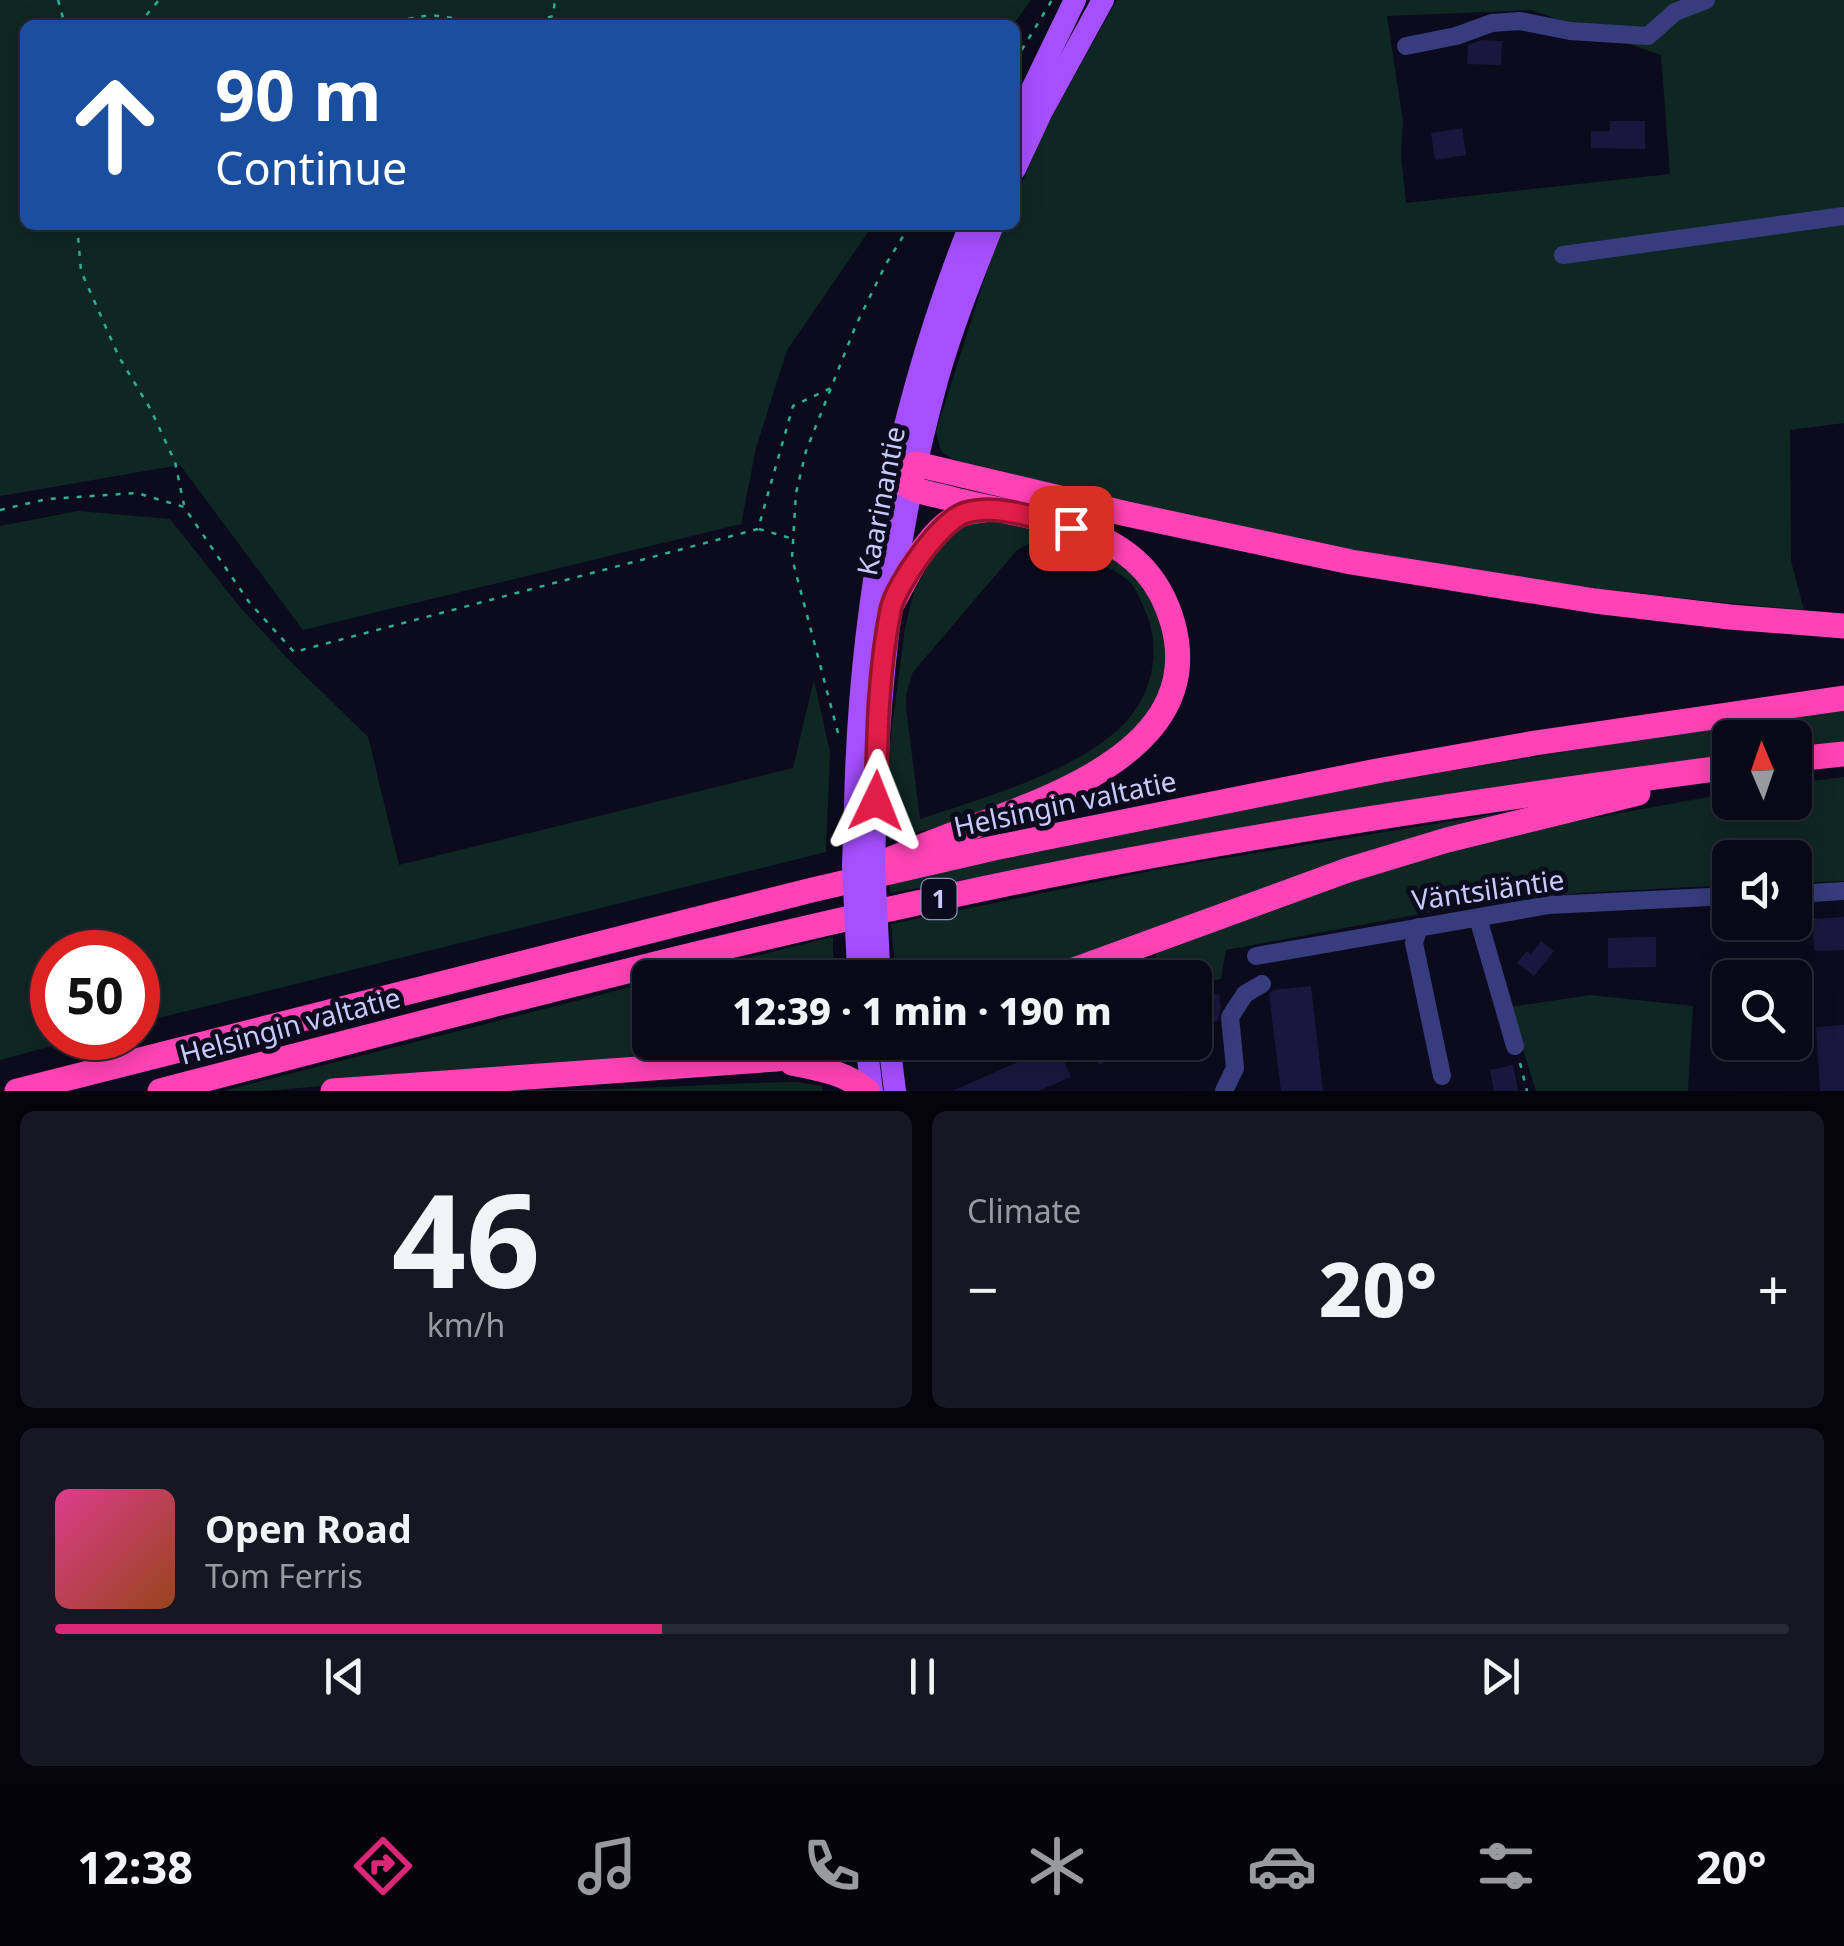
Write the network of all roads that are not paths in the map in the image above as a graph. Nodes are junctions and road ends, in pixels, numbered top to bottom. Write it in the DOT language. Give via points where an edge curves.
graph roads {
  1 [pos="1075,0"];
  2 [pos="1103,0"];
  3 [pos="1706,0"];
  4 [pos="1406,46"];
  5 [pos="1020,114"];
  6 [pos="1020,158"];
  7 [pos="1844,216"];
  8 [pos="968,230"];
  9 [pos="990,230"];
  10 [pos="1563,255"];
  11 [pos="907,475"];
  12 [pos="988,509"];
  13 [pos="892,604"];
  14 [pos="1844,626"];
  15 [pos="1844,698"];
  16 [pos="1844,754"];
  17 [pos="1812,757"];
  18 [pos="1712,770"];
  19 [pos="1712,773"];
  20 [pos="865,804"];
  21 [pos="812,890"];
  22 [pos="1844,891"];
  23 [pos="1812,893"];
  24 [pos="1712,897"];
  25 [pos="1478,918"];
  26 [pos="1419,927"];
  27 [pos="1256,956"];
  28 [pos="870,960"];
  29 [pos="1101,960"];
  30 [pos="1262,984"];
  31 [pos="1515,1046"];
  32 [pos="763,1060"];
  33 [pos="782,1060"];
  34 [pos="873,1060"];
  35 [pos="882,1060"];
  36 [pos="1442,1076"];
  37 [pos="17,1091"];
  38 [pos="160,1091"];
  39 [pos="333,1091"];
  40 [pos="869,1091"];
  41 [pos="894,1091"];
  42 [pos="1224,1091"];
  1 -- 5 [label="main road"];
  2 -- 6 [label="main road"];
  3 -- 4 [label="street" via="1675,12 1648,36 1520,21"];
  7 -- 10 [label="street"];
  8 -- 11 [label="main road, Kaarinantie" via="920,370"];
  9 -- 11 [label="main road, Kaarinantie"];
  11 -- 12 [label="highway"];
  11 -- 13 [label="main road, Kaarinantie"];
  11 -- 14 [label="highway" via="1350,562 1595,601"];
  11 -- 20 [label="main road, Kaarinantie" via="876,561 856,747"];
  12 -- 13 [label="highway" via="963,514 934,536"];
  12 -- 21 [label="highway" via="1095,536 1149,573 1176,636 1171,693 1123,756 1075,786"];
  13 -- 20 [label="main road, Kaarinantie"];
  15 -- 21 [label="highway, Helsingin valtatie / 1" via="1377,770"];
  16 -- 17 [label="highway"];
  18 -- 38 [label="highway, Helsingin valtatie / 1" via="1384,815 1004,885 635,969"];
  19 -- 29 [label="highway" via="1348,870"];
  20 -- 28 [label="main road, Kaarinantie, bridge" via="874,863"];
  21 -- 37 [label="highway, Helsingin valtatie / 1"];
  22 -- 23 [label="street"];
  24 -- 25 [label="street, Väntsiläntie" via="1549,906"];
  25 -- 26 [label="street, Väntsiläntie"];
  25 -- 31 [label="street"];
  26 -- 27 [label="street, Väntsiläntie"];
  26 -- 36 [label="street" via="1414,943"];
  30 -- 42 [label="street" via="1245,994 1230,1017 1235,1068"];
  32 -- 39 [label="highway"];
  33 -- 40 [label="highway" via="840,1073"];
  34 -- 40 [label="main road"];
  35 -- 41 [label="main road"];
}
